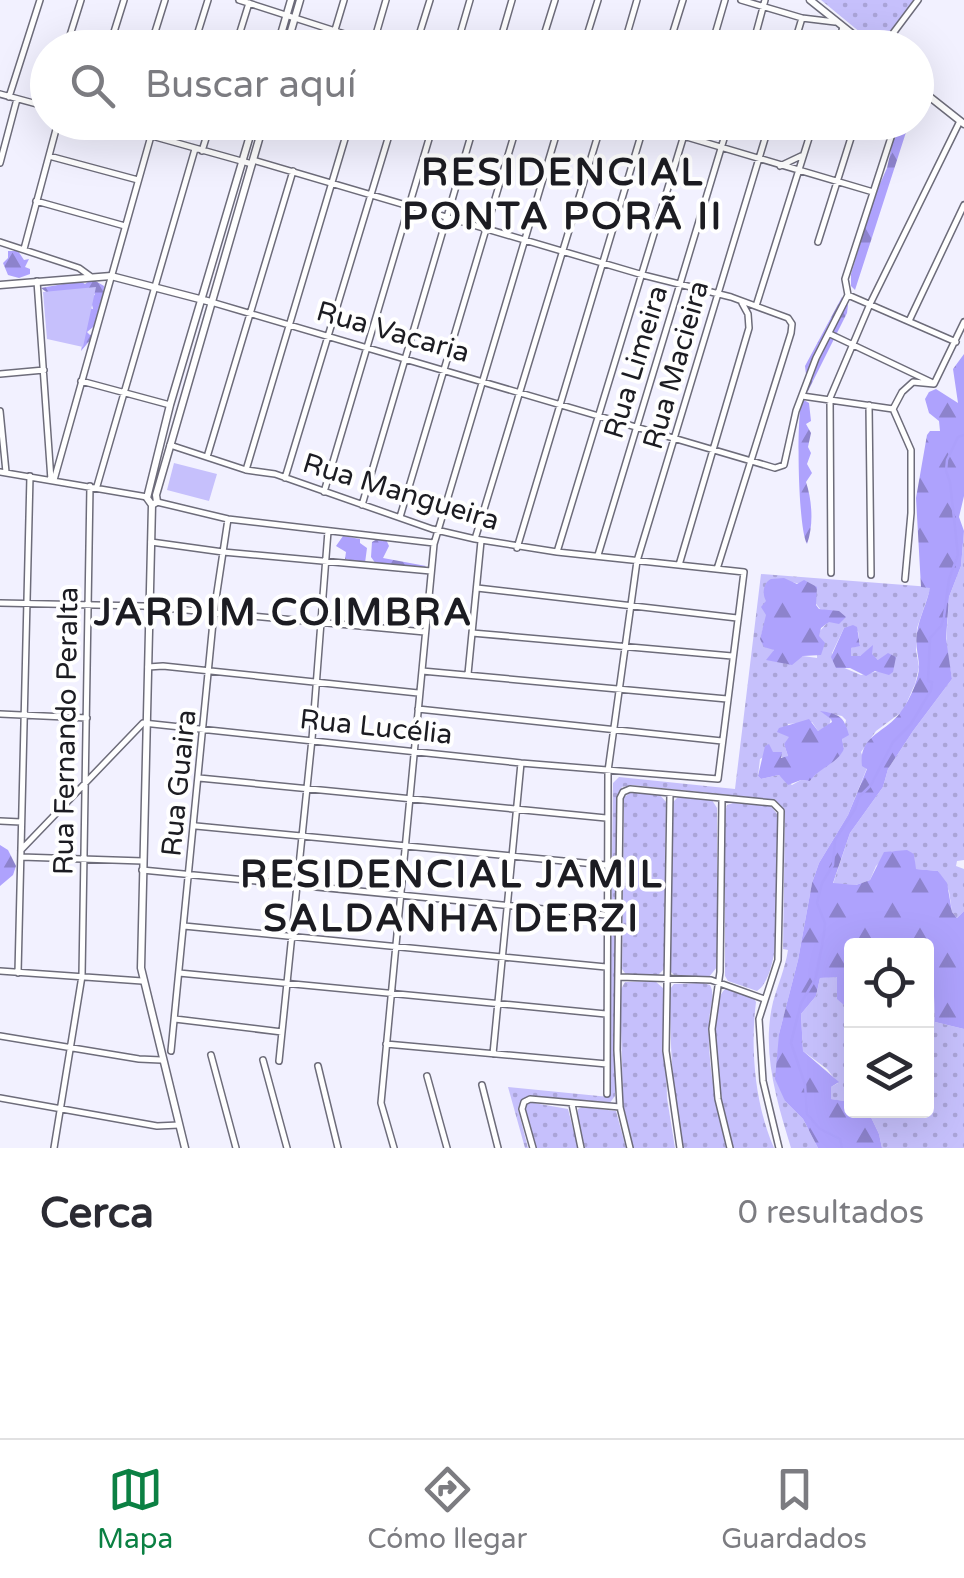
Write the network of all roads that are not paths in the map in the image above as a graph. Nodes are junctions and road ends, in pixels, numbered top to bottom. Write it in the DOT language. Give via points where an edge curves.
graph roads {
  1 [pos="40,0"];
  2 [pos="81,0"];
  3 [pos="124,0"];
  4 [pos="165,0"];
  5 [pos="208,0"];
  6 [pos="239,0"];
  7 [pos="291,0"];
  8 [pos="300,0"];
  9 [pos="344,0"];
  10 [pos="386,0"];
  11 [pos="430,0"];
  12 [pos="470,0"];
  13 [pos="512,0"];
  14 [pos="554,0"];
  15 [pos="598,0"];
  16 [pos="637,0"];
  17 [pos="683,0"];
  18 [pos="725,0"];
  19 [pos="741,0"];
  20 [pos="810,0"];
  21 [pos="918,0"];
  22 [pos="250,2"];
  23 [pos="765,3"];
  24 [pos="291,16"];
  25 [pos="802,18"];
  26 [pos="841,25"];
  27 [pos="32,30"];
  28 [pos="72,30"];
  29 [pos="115,30"];
  30 [pos="156,30"];
  31 [pos="199,30"];
  32 [pos="241,30"];
  33 [pos="285,30"];
  34 [pos="289,30"];
  35 [pos="335,30"];
  36 [pos="377,30"];
  37 [pos="421,30"];
  38 [pos="461,30"];
  39 [pos="503,30"];
  40 [pos="545,30"];
  41 [pos="589,30"];
  42 [pos="629,30"];
  43 [pos="674,30"];
  44 [pos="716,30"];
  45 [pos="757,30"];
  46 [pos="798,30"];
  47 [pos="840,30"];
  48 [pos="847,30"];
  49 [pos="896,30"];
  50 [pos="30,36"];
  51 [pos="0,94"];
  52 [pos="13,98"];
  53 [pos="934,100"];
  54 [pos="30,102"];
  55 [pos="962,122"];
  56 [pos="53,140"];
  57 [pos="150,140"];
  58 [pos="164,140"];
  59 [pos="203,140"];
  60 [pos="249,140"];
  61 [pos="259,140"];
  62 [pos="345,140"];
  63 [pos="389,140"];
  64 [pos="429,140"];
  65 [pos="471,140"];
  66 [pos="513,140"];
  67 [pos="555,140"];
  68 [pos="596,140"];
  69 [pos="637,140"];
  70 [pos="683,140"];
  71 [pos="697,140"];
  72 [pos="723,140"];
  73 [pos="765,140"];
  74 [pos="809,140"];
  75 [pos="850,140"];
  76 [pos="890,140"];
  77 [pos="721,147"];
  78 [pos="198,150"];
  79 [pos="804,155"];
  80 [pos="49,156"];
  81 [pos="759,159"];
  82 [pos="0,162"];
  83 [pos="242,162"];
  84 [pos="252,162"];
  85 [pos="780,166"];
  86 [pos="293,171"];
  87 [pos="798,172"];
  88 [pos="139,180"];
  89 [pos="332,183"];
  90 [pos="837,183"];
  91 [pos="872,192"];
  92 [pos="372,195"];
  93 [pos="36,201"];
  94 [pos="410,206"];
  95 [pos="964,206"];
  96 [pos="448,217"];
  97 [pos="125,226"];
  98 [pos="486,228"];
  99 [pos="526,240"];
  100 [pos="0,242"];
  101 [pos="818,242"];
  102 [pos="24,249"];
  103 [pos="561,251"];
  104 [pos="603,263"];
  105 [pos="643,275"];
  106 [pos="90,276"];
  107 [pos="110,276"];
  108 [pos="37,281"];
  109 [pos="0,285"];
  110 [pos="681,285"];
  111 [pos="155,286"];
  112 [pos="718,294"];
  113 [pos="848,295"];
  114 [pos="200,299"];
  115 [pos="740,300"];
  116 [pos="211,302"];
  117 [pos="870,304"];
  118 [pos="756,306"];
  119 [pos="250,314"];
  120 [pos="909,321"];
  121 [pos="964,322"];
  122 [pos="290,325"];
  123 [pos="830,334"];
  124 [pos="329,336"];
  125 [pos="956,342"];
  126 [pos="854,346"];
  127 [pos="366,347"];
  128 [pos="404,358"];
  129 [pos="443,369"];
  130 [pos="44,370"];
  131 [pos="0,374"];
  132 [pos="482,380"];
  133 [pos="81,381"];
  134 [pos="934,384"];
  135 [pos="520,392"];
  136 [pos="124,393"];
  137 [pos="802,396"];
  138 [pos="830,398"];
  139 [pos="561,404"];
  140 [pos="170,405"];
  141 [pos="869,405"];
  142 [pos="894,409"];
  143 [pos="0,411"];
  144 [pos="596,416"];
  145 [pos="637,428"];
  146 [pos="676,439"];
  147 [pos="170,445"];
  148 [pos="713,450"];
  149 [pos="208,457"];
  150 [pos="749,460"];
  151 [pos="246,470"];
  152 [pos="3,472"];
  153 [pos="30,476"];
  154 [pos="285,478"];
  155 [pos="53,480"];
  156 [pos="94,486"];
  157 [pos="324,492"];
  158 [pos="153,500"];
  159 [pos="362,505"];
  160 [pos="400,517"];
  161 [pos="228,519"];
  162 [pos="328,531"];
  163 [pos="438,531"];
  164 [pos="478,540"];
  165 [pos="151,542"];
  166 [pos="434,543"];
  167 [pos="517,548"];
  168 [pos="223,552"];
  169 [pos="556,552"];
  170 [pos="598,556"];
  171 [pos="326,560"];
  172 [pos="638,561"];
  173 [pos="678,565"];
  174 [pos="717,569"];
  175 [pos="431,571"];
  176 [pos="831,573"];
  177 [pos="871,575"];
  178 [pos="905,579"];
  179 [pos="477,588"];
  180 [pos="0,602"];
  181 [pos="26,603"];
  182 [pos="88,605"];
  183 [pos="149,606"];
  184 [pos="630,606"];
  185 [pos="214,612"];
  186 [pos="738,618"];
  187 [pos="321,622"];
  188 [pos="425,632"];
  189 [pos="472,632"];
  190 [pos="626,646"];
  191 [pos="732,656"];
  192 [pos="148,667"];
  193 [pos="210,670"];
  194 [pos="422,670"];
  195 [pos="468,674"];
  196 [pos="316,684"];
  197 [pos="620,688"];
  198 [pos="419,693"];
  199 [pos="728,700"];
  200 [pos="418,709"];
  201 [pos="0,714"];
  202 [pos="24,715"];
  203 [pos="87,718"];
  204 [pos="144,724"];
  205 [pos="204,728"];
  206 [pos="614,730"];
  207 [pos="312,740"];
  208 [pos="722,740"];
  209 [pos="414,750"];
  210 [pos="522,763"];
  211 [pos="608,770"];
  212 [pos="199,778"];
  213 [pos="87,781"];
  214 [pos="306,788"];
  215 [pos="670,793"];
  216 [pos="409,798"];
  217 [pos="722,799"];
  218 [pos="517,809"];
  219 [pos="606,818"];
  220 [pos="0,821"];
  221 [pos="21,822"];
  222 [pos="195,826"];
  223 [pos="301,834"];
  224 [pos="404,846"];
  225 [pos="21,853"];
  226 [pos="512,856"];
  227 [pos="84,860"];
  228 [pos="143,865"];
  229 [pos="606,865"];
  230 [pos="190,876"];
  231 [pos="296,884"];
  232 [pos="400,893"];
  233 [pos="508,905"];
  234 [pos="606,915"];
  235 [pos="184,926"];
  236 [pos="291,936"];
  237 [pos="395,946"];
  238 [pos="502,956"];
  239 [pos="606,967"];
  240 [pos="0,971"];
  241 [pos="179,972"];
  242 [pos="18,973"];
  243 [pos="82,976"];
  244 [pos="619,977"];
  245 [pos="666,979"];
  246 [pos="142,981"];
  247 [pos="719,982"];
  248 [pos="286,983"];
  249 [pos="391,992"];
  250 [pos="764,998"];
  251 [pos="498,1004"];
  252 [pos="606,1014"];
  253 [pos="174,1019"];
  254 [pos="282,1032"];
  255 [pos="0,1036"];
  256 [pos="386,1044"];
  257 [pos="71,1047"];
  258 [pos="171,1051"];
  259 [pos="493,1054"];
  260 [pos="211,1055"];
  261 [pos="161,1060"];
  262 [pos="263,1060"];
  263 [pos="278,1061"];
  264 [pos="606,1064"];
  265 [pos="318,1066"];
  266 [pos="428,1076"];
  267 [pos="482,1086"];
  268 [pos="607,1094"];
  269 [pos="0,1098"];
  270 [pos="572,1104"];
  271 [pos="620,1107"];
  272 [pos="61,1108"];
  273 [pos="179,1125"];
  274 [pos="54,1148"];
  275 [pos="185,1148"];
  276 [pos="236,1148"];
  277 [pos="287,1148"];
  278 [pos="338,1148"];
  279 [pos="394,1148"];
  280 [pos="448,1148"];
  281 [pos="498,1148"];
  282 [pos="532,1148"];
  283 [pos="581,1148"];
  284 [pos="630,1148"];
  285 [pos="680,1148"];
  286 [pos="730,1148"];
  287 [pos="779,1148"];
  1 -- 27 [label="street"];
  2 -- 28 [label="street"];
  3 -- 29 [label="street"];
  4 -- 30 [label="street"];
  5 -- 31 [label="street"];
  6 -- 22 [label="street"];
  7 -- 24 [label="main road"];
  8 -- 24 [label="main road"];
  9 -- 35 [label="street"];
  10 -- 36 [label="street"];
  11 -- 37 [label="street"];
  12 -- 38 [label="street"];
  13 -- 39 [label="street"];
  14 -- 40 [label="street"];
  15 -- 41 [label="street"];
  16 -- 42 [label="street"];
  17 -- 43 [label="street"];
  18 -- 44 [label="street"];
  19 -- 23 [label="street"];
  20 -- 26 [label="main road"];
  21 -- 49 [label="street"];
  22 -- 24 [label="street"];
  22 -- 32 [label="street"];
  23 -- 25 [label="street"];
  23 -- 45 [label="street"];
  24 -- 33 [label="main road"];
  24 -- 34 [label="main road"];
  24 -- 35 [label="street"];
  25 -- 26 [label="street"];
  25 -- 46 [label="street"];
  26 -- 47 [label="street"];
  26 -- 48 [label="main road"];
  50 -- 52 [label="street"];
  51 -- 52 [label="street"];
  52 -- 54 [label="street"];
  52 -- 82 [label="street"];
  53 -- 55 [label="main road"];
  55 -- 117 [label="street"];
  56 -- 80 [label="street"];
  57 -- 88 [label="street"];
  58 -- 78 [label="street"];
  59 -- 78 [label="street, Rua Fernando Peralta"];
  60 -- 83 [label="main road"];
  61 -- 84 [label="main road"];
  62 -- 89 [label="street"];
  63 -- 92 [label="street"];
  64 -- 94 [label="street"];
  65 -- 96 [label="street"];
  66 -- 98 [label="street"];
  67 -- 99 [label="street"];
  68 -- 103 [label="street"];
  69 -- 104 [label="street"];
  70 -- 105 [label="street"];
  71 -- 77 [label="street"];
  72 -- 77 [label="street, Rua Limeira"];
  73 -- 81 [label="street, Rua Macieira"];
  74 -- 79 [label="street"];
  75 -- 90 [label="street"];
  76 -- 91 [label="street"];
  77 -- 81 [label="street"];
  77 -- 110 [label="street, Rua Limeira"];
  78 -- 83 [label="street"];
  78 -- 111 [label="street, Rua Fernando Peralta"];
  79 -- 85 [label="street"];
  79 -- 87 [label="street"];
  80 -- 88 [label="street"];
  80 -- 93 [label="street"];
  81 -- 85 [label="street"];
  81 -- 112 [label="street, Rua Macieira"];
  83 -- 84 [label="street"];
  83 -- 114 [label="main road"];
  84 -- 86 [label="street"];
  84 -- 116 [label="main road"];
  85 -- 87 [label="street"];
  86 -- 89 [label="street"];
  86 -- 119 [label="street"];
  87 -- 90 [label="street"];
  87 -- 118 [label="street"];
  88 -- 97 [label="street"];
  89 -- 92 [label="street"];
  89 -- 122 [label="street"];
  90 -- 91 [label="street"];
  90 -- 101 [label="street"];
  91 -- 113 [label="street" via="845,279"];
  92 -- 94 [label="street"];
  92 -- 124 [label="street"];
  93 -- 97 [label="street"];
  93 -- 102 [label="street"];
  94 -- 96 [label="street"];
  94 -- 127 [label="street"];
  95 -- 120 [label="street"];
  96 -- 98 [label="street"];
  96 -- 128 [label="street"];
  97 -- 107 [label="street"];
  98 -- 99 [label="street"];
  98 -- 129 [label="street"];
  99 -- 103 [label="street"];
  99 -- 132 [label="street"];
  100 -- 102 [label="street, Rua Vacaria"];
  102 -- 106 [label="street, Rua Vacaria"];
  103 -- 104 [label="street"];
  103 -- 135 [label="street"];
  104 -- 105 [label="street"];
  104 -- 139 [label="street"];
  105 -- 110 [label="street"];
  105 -- 144 [label="street"];
  106 -- 107 [label="main road, Rua Vacaria"];
  106 -- 108 [label="main road"];
  107 -- 111 [label="main road, Rua Vacaria"];
  107 -- 133 [label="street"];
  108 -- 109 [label="main road"];
  108 -- 130 [label="street"];
  110 -- 112 [label="street"];
  110 -- 145 [label="street, Rua Limeira"];
  111 -- 114 [label="main road, Rua Vacaria"];
  111 -- 136 [label="street, Rua Fernando Peralta"];
  112 -- 115 [label="street"];
  112 -- 146 [label="street, Rua Macieira"];
  113 -- 117 [label="street"];
  113 -- 123 [label="street"];
  114 -- 116 [label="main road, Rua Vacaria"];
  114 -- 140 [label="main road"];
  115 -- 118 [label="street"];
  115 -- 148 [label="street" via="749,328"];
  116 -- 119 [label="street, Rua Vacaria"];
  116 -- 147 [label="main road"];
  117 -- 120 [label="street"];
  117 -- 126 [label="street"];
  118 -- 150 [label="street" via="792,324"];
  119 -- 122 [label="street, Rua Vacaria"];
  119 -- 149 [label="street"];
  120 -- 125 [label="street"];
  121 -- 125 [label="street"];
  122 -- 124 [label="street, Rua Vacaria"];
  122 -- 151 [label="street"];
  123 -- 126 [label="street"];
  123 -- 137 [label="street"];
  124 -- 127 [label="street, Rua Vacaria"];
  124 -- 154 [label="street"];
  125 -- 134 [label="street"];
  126 -- 134 [label="street"];
  126 -- 138 [label="street"];
  127 -- 128 [label="street, Rua Vacaria"];
  127 -- 157 [label="street"];
  128 -- 129 [label="street, Rua Vacaria"];
  128 -- 159 [label="street"];
  129 -- 132 [label="street, Rua Vacaria"];
  129 -- 160 [label="street"];
  130 -- 131 [label="street"];
  130 -- 155 [label="street"];
  132 -- 135 [label="street, Rua Vacaria"];
  132 -- 163 [label="street"];
  133 -- 136 [label="street"];
  133 -- 155 [label="street"];
  134 -- 142 [label="street" via="912,382"];
  135 -- 139 [label="street, Rua Vacaria"];
  135 -- 164 [label="street"];
  136 -- 140 [label="street"];
  136 -- 156 [label="street, Rua Fernando Peralta"];
  137 -- 138 [label="street"];
  137 -- 150 [label="street, Rua Vacaria" via="784,465"];
  138 -- 141 [label="street"];
  138 -- 176 [label="street"];
  139 -- 144 [label="street, Rua Vacaria"];
  139 -- 167 [label="street"];
  140 -- 158 [label="main road"];
  141 -- 142 [label="street"];
  141 -- 177 [label="street"];
  142 -- 178 [label="street" via="911,450"];
  143 -- 152 [label="street"];
  144 -- 145 [label="street, Rua Vacaria"];
  144 -- 169 [label="street"];
  145 -- 146 [label="street, Rua Vacaria"];
  145 -- 170 [label="street, Rua Limeira"];
  146 -- 148 [label="street, Rua Vacaria"];
  146 -- 172 [label="street, Rua Macieira"];
  147 -- 149 [label="street, Rua Mangueira"];
  147 -- 158 [label="main road"];
  148 -- 150 [label="street, Rua Vacaria"];
  148 -- 173 [label="street"];
  149 -- 151 [label="street, Rua Mangueira"];
  150 -- 174 [label="street"];
  151 -- 154 [label="street, Rua Mangueira"];
  152 -- 153 [label="street"];
  153 -- 155 [label="street"];
  153 -- 181 [label="street"];
  154 -- 157 [label="street, Rua Mangueira"];
  155 -- 156 [label="street"];
  156 -- 158 [label="street"];
  156 -- 182 [label="street, Rua Fernando Peralta"];
  157 -- 159 [label="street, Rua Mangueira"];
  158 -- 161 [label="street"];
  158 -- 165 [label="main road"];
  159 -- 160 [label="street, Rua Mangueira"];
  160 -- 163 [label="street, Rua Mangueira"];
  161 -- 162 [label="street"];
  161 -- 168 [label="street, Rua Guaira"];
  162 -- 166 [label="street"];
  162 -- 171 [label="street"];
  163 -- 164 [label="street, Rua Mangueira"];
  163 -- 166 [label="street"];
  164 -- 167 [label="street, Rua Mangueira"];
  164 -- 179 [label="street"];
  165 -- 168 [label="street"];
  165 -- 183 [label="main road"];
  166 -- 175 [label="street"];
  167 -- 169 [label="street, Rua Mangueira"];
  168 -- 171 [label="street"];
  168 -- 185 [label="street, Rua Guaira"];
  169 -- 170 [label="street, Rua Mangueira"];
  170 -- 172 [label="street, Rua Mangueira"];
  171 -- 175 [label="street"];
  171 -- 187 [label="street"];
  172 -- 173 [label="street, Rua Mangueira"];
  172 -- 184 [label="street, Rua Macieira"];
  173 -- 174 [label="street, Rua Mangueira"];
  174 -- 186 [label="street, Rua Mangueira" via="744,572"];
  175 -- 188 [label="street"];
  179 -- 184 [label="street"];
  179 -- 189 [label="street"];
  180 -- 181 [label="street"];
  181 -- 182 [label="street"];
  181 -- 202 [label="street"];
  182 -- 183 [label="street"];
  182 -- 203 [label="street, Rua Fernando Peralta"];
  183 -- 185 [label="street"];
  183 -- 192 [label="main road"];
  184 -- 186 [label="street"];
  184 -- 190 [label="street, Rua Macieira"];
  185 -- 187 [label="street"];
  185 -- 193 [label="street, Rua Guaira"];
  186 -- 191 [label="street"];
  187 -- 188 [label="street"];
  187 -- 196 [label="street"];
  188 -- 194 [label="street"];
  189 -- 190 [label="street"];
  189 -- 195 [label="street"];
  190 -- 191 [label="street"];
  190 -- 197 [label="street, Rua Macieira"];
  191 -- 199 [label="street"];
  192 -- 193 [label="street"];
  192 -- 204 [label="main road"];
  193 -- 196 [label="street"];
  193 -- 205 [label="street, Rua Guaira"];
  194 -- 195 [label="street"];
  194 -- 198 [label="street"];
  195 -- 197 [label="street"];
  196 -- 198 [label="street"];
  196 -- 207 [label="street"];
  197 -- 199 [label="street"];
  197 -- 206 [label="street, Rua Macieira"];
  198 -- 200 [label="street"];
  199 -- 208 [label="street"];
  200 -- 206 [label="street"];
  200 -- 209 [label="street"];
  201 -- 202 [label="street"];
  202 -- 203 [label="street"];
  202 -- 221 [label="street"];
  203 -- 213 [label="street, Rua Fernando Peralta"];
  204 -- 205 [label="street, Rua Lucélia"];
  204 -- 213 [label="street"];
  204 -- 228 [label="main road"];
  205 -- 207 [label="street, Rua Lucélia"];
  205 -- 212 [label="street, Rua Guaira"];
  206 -- 208 [label="street"];
  206 -- 211 [label="street, Rua Macieira"];
  207 -- 209 [label="street, Rua Lucélia"];
  207 -- 214 [label="street"];
  208 -- 211 [label="street, Rua Lucélia" via="715,780"];
  209 -- 210 [label="street, Rua Lucélia"];
  209 -- 216 [label="street"];
  210 -- 211 [label="street, Rua Lucélia"];
  210 -- 218 [label="street"];
  211 -- 219 [label="street, Rua Macieira"];
  212 -- 214 [label="street"];
  212 -- 222 [label="street, Rua Guaira"];
  213 -- 225 [label="street"];
  213 -- 227 [label="street, Rua Fernando Peralta"];
  214 -- 216 [label="street"];
  214 -- 223 [label="street"];
  215 -- 217 [label="street"];
  215 -- 244 [label="street" via="630,789 620,798"];
  215 -- 245 [label="street"];
  216 -- 218 [label="street"];
  216 -- 224 [label="street"];
  217 -- 247 [label="street"];
  217 -- 250 [label="street" via="773,804 782,811 778,960"];
  218 -- 219 [label="street"];
  218 -- 226 [label="street"];
  219 -- 229 [label="street, Rua Macieira"];
  220 -- 221 [label="street"];
  221 -- 225 [label="street"];
  222 -- 223 [label="street"];
  222 -- 230 [label="street, Rua Guaira"];
  223 -- 224 [label="street"];
  223 -- 231 [label="street"];
  224 -- 226 [label="street"];
  224 -- 232 [label="street"];
  225 -- 227 [label="street"];
  225 -- 242 [label="street"];
  226 -- 229 [label="street"];
  226 -- 233 [label="street"];
  227 -- 228 [label="street"];
  227 -- 243 [label="street, Rua Fernando Peralta"];
  228 -- 230 [label="street"];
  228 -- 246 [label="main road"];
  229 -- 234 [label="street, Rua Macieira"];
  230 -- 231 [label="street"];
  230 -- 235 [label="street, Rua Guaira"];
  231 -- 232 [label="street"];
  231 -- 236 [label="street"];
  232 -- 233 [label="street"];
  232 -- 237 [label="street"];
  233 -- 234 [label="street"];
  233 -- 238 [label="street"];
  234 -- 239 [label="street, Rua Macieira"];
  235 -- 236 [label="street"];
  235 -- 241 [label="street, Rua Guaira"];
  236 -- 237 [label="street"];
  236 -- 248 [label="street"];
  237 -- 238 [label="street"];
  237 -- 249 [label="street"];
  238 -- 239 [label="street"];
  238 -- 251 [label="street"];
  239 -- 252 [label="street, Rua Macieira"];
  240 -- 242 [label="street"];
  241 -- 248 [label="street"];
  241 -- 253 [label="street, Rua Guaira"];
  242 -- 243 [label="street"];
  243 -- 246 [label="street"];
  243 -- 257 [label="street, Rua Fernando Peralta"];
  244 -- 245 [label="street"];
  244 -- 271 [label="street"];
  245 -- 247 [label="street"];
  245 -- 285 [label="street" via="667,1063"];
  246 -- 261 [label="main road"];
  247 -- 250 [label="street"];
  247 -- 286 [label="street" via="712,1028"];
  248 -- 249 [label="street"];
  248 -- 254 [label="street"];
  249 -- 251 [label="street"];
  249 -- 256 [label="street"];
  250 -- 287 [label="street" via="763,1081"];
  251 -- 252 [label="street"];
  251 -- 259 [label="street"];
  252 -- 264 [label="street, Rua Macieira"];
  253 -- 254 [label="street"];
  253 -- 258 [label="street, Rua Guaira"];
  254 -- 263 [label="street"];
  255 -- 257 [label="street"];
  256 -- 259 [label="street"];
  256 -- 279 [label="street" via="382,1104"];
  257 -- 261 [label="street"];
  257 -- 272 [label="street, Rua Fernando Peralta"];
  259 -- 264 [label="street"];
  260 -- 276 [label="street"];
  261 -- 273 [label="main road"];
  262 -- 277 [label="street"];
  264 -- 268 [label="street, Rua Macieira"];
  265 -- 278 [label="street"];
  266 -- 280 [label="street"];
  267 -- 281 [label="street"];
  269 -- 272 [label="street"];
  270 -- 271 [label="street"];
  270 -- 282 [label="street" via="524,1102"];
  270 -- 283 [label="street"];
  271 -- 284 [label="street"];
  272 -- 273 [label="street"];
  272 -- 274 [label="street, Rua Fernando Peralta"];
  273 -- 275 [label="main road"];
}
